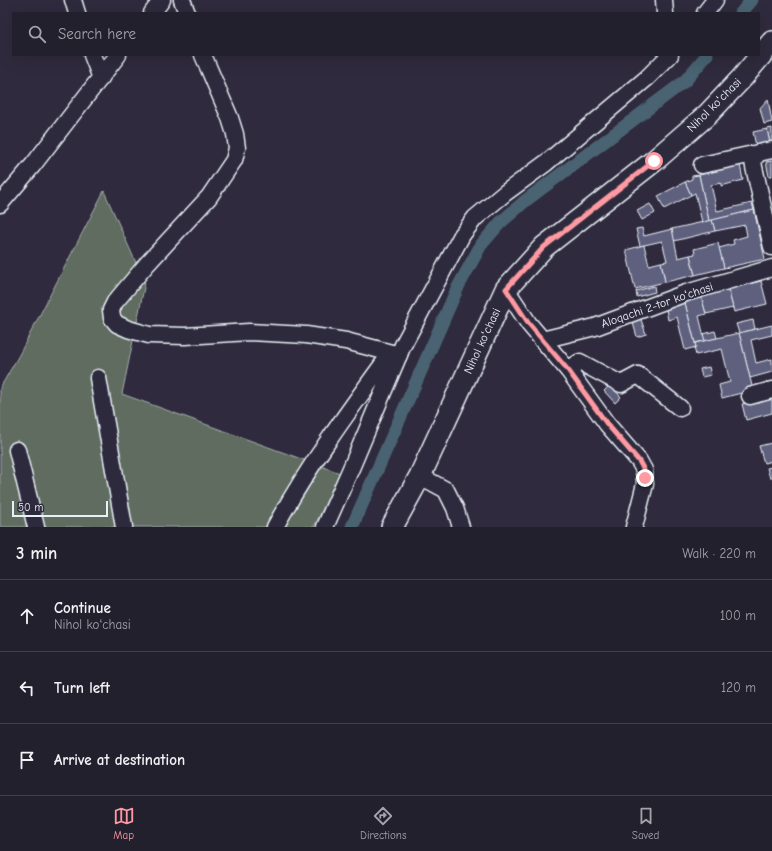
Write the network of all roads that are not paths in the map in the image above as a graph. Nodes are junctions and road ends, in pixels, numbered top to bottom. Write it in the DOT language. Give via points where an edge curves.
graph roads {
  1 [pos="73,0"];
  2 [pos="162,0"];
  3 [pos="182,0"];
  4 [pos="664,0"];
  5 [pos="715,0"];
  6 [pos="77,12"];
  7 [pos="153,12"];
  8 [pos="187,12"];
  9 [pos="665,12"];
  10 [pos="706,12"];
  11 [pos="772,42"];
  12 [pos="92,56"];
  13 [pos="117,56"];
  14 [pos="203,56"];
  15 [pos="669,56"];
  16 [pos="101,78"];
  17 [pos="765,152"];
  18 [pos="702,166"];
  19 [pos="0,204"];
  20 [pos="772,247"];
  21 [pos="772,268"];
  22 [pos="506,289"];
  23 [pos="542,340"];
  24 [pos="395,354"];
  25 [pos="568,370"];
  26 [pos="98,378"];
  27 [pos="772,390"];
  28 [pos="750,396"];
  29 [pos="680,408"];
  30 [pos="17,450"];
  31 [pos="420,476"];
  32 [pos="36,527"];
  33 [pos="124,527"];
  34 [pos="275,527"];
  35 [pos="325,527"];
  36 [pos="392,527"];
  37 [pos="461,527"];
  38 [pos="634,527"];
  1 -- 6 [label="street"];
  2 -- 7 [label="street"];
  3 -- 8 [label="street"];
  4 -- 9 [label="street"];
  5 -- 10 [label="street"];
  11 -- 22 [label="main road, Nihol koʻchasi" via="708,114 654,161 544,247"];
  12 -- 16 [label="street"];
  13 -- 16 [label="street"];
  14 -- 24 [label="street" via="235,134 237,148 234,160 209,197 114,302 112,318 117,324 149,335 186,336 249,332 306,335 346,341"];
  15 -- 24 [label="street" via="647,78 546,163 475,218 462,236 403,345"];
  16 -- 19 [label="street"];
  17 -- 18 [label="street"];
  17 -- 20 [label="street" via="753,161"];
  21 -- 23 [label="street, Aloqachi 2-tor koʻchasi" via="686,294 595,327"];
  22 -- 23 [label="street"];
  22 -- 31 [label="main road, Nihol koʻchasi"];
  23 -- 25 [label="street"];
  24 -- 34 [label="street" via="361,394 297,487"];
  24 -- 35 [label="street" via="352,466"];
  25 -- 29 [label="street" via="580,362 621,384 638,376"];
  25 -- 38 [label="street" via="644,470 645,484"];
  26 -- 33 [label="street"];
  27 -- 28 [label="street"];
  30 -- 32 [label="street"];
  31 -- 36 [label="main road, Nihol koʻchasi"];
  31 -- 37 [label="street" via="446,490"];
}
